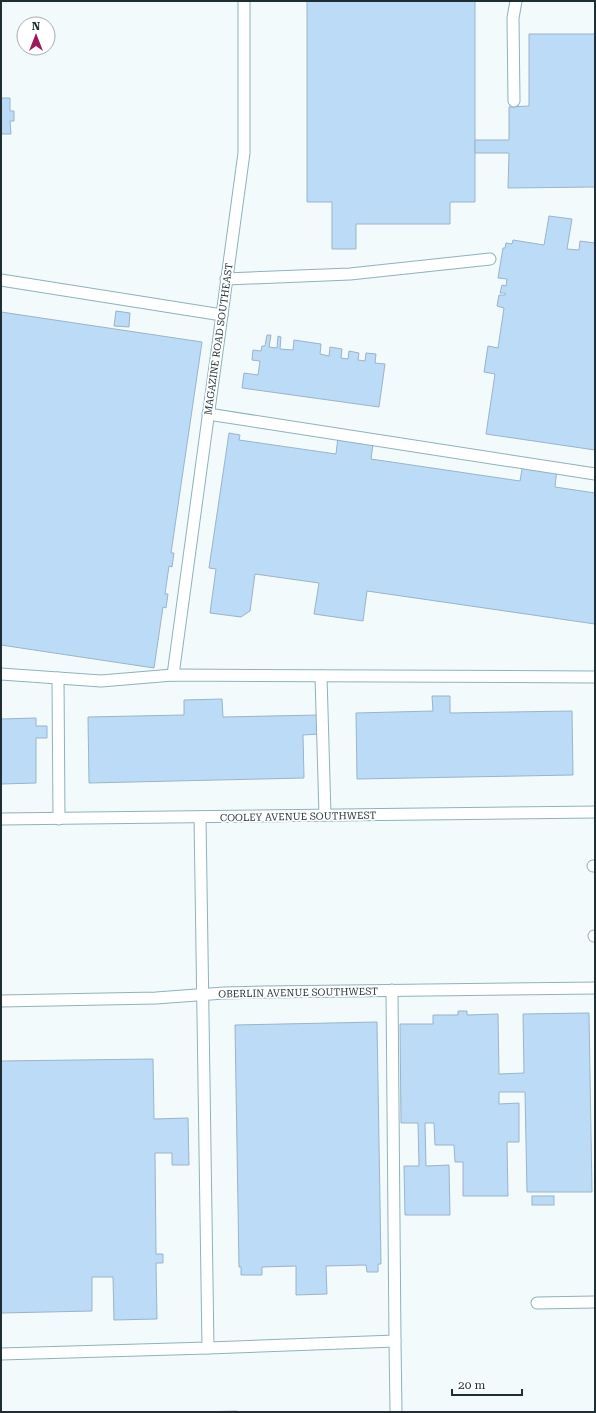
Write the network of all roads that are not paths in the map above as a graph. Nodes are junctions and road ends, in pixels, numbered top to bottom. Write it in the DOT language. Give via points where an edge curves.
graph roads {
  1 [pos="244,1"];
  2 [pos="516,1"];
  3 [pos="514,102"];
  4 [pos="490,259"];
  5 [pos="226,279"];
  6 [pos="1,280"];
  7 [pos="222,315"];
  8 [pos="208,414"];
  9 [pos="595,474"];
  10 [pos="1,674"];
  11 [pos="173,675"];
  12 [pos="321,676"];
  13 [pos="595,677"];
  14 [pos="58,678"];
  15 [pos="595,812"];
  16 [pos="325,816"];
  17 [pos="200,817"];
  18 [pos="1,819"];
  19 [pos="59,819"];
  20 [pos="595,988"];
  21 [pos="392,990"];
  22 [pos="203,995"];
  23 [pos="1,1001"];
  24 [pos="595,1302"];
  25 [pos="537,1303"];
  26 [pos="395,1341"];
  27 [pos="208,1348"];
  28 [pos="1,1354"];
  29 [pos="396,1412"];
  1 -- 5 [label="lane, MAGAZINE ROAD SOUTHEAST" via="244,153"];
  2 -- 3 [label="lane" via="513,18"];
  4 -- 5 [label="lane" via="350,274"];
  5 -- 7 [label="lane, MAGAZINE ROAD SOUTHEAST"];
  6 -- 7 [label="lane"];
  7 -- 8 [label="lane, MAGAZINE ROAD SOUTHEAST"];
  8 -- 9 [label="lane"];
  8 -- 11 [label="lane, MAGAZINE ROAD SOUTHEAST"];
  10 -- 14 [label="lane"];
  11 -- 12 [label="lane"];
  11 -- 14 [label="lane" via="101,681"];
  12 -- 13 [label="lane"];
  12 -- 16 [label="lane"];
  14 -- 19 [label="lane"];
  15 -- 16 [label="lane, COOLEY AVENUE SOUTHWEST"];
  16 -- 17 [label="lane, COOLEY AVENUE SOUTHWEST"];
  17 -- 19 [label="lane, COOLEY AVENUE SOUTHWEST"];
  17 -- 22 [label="lane"];
  18 -- 19 [label="lane, COOLEY AVENUE SOUTHWEST"];
  20 -- 21 [label="lane, OBERLIN AVENUE SOUTHWEST"];
  21 -- 22 [label="lane, OBERLIN AVENUE SOUTHWEST"];
  21 -- 26 [label="lane"];
  22 -- 23 [label="lane, OBERLIN AVENUE SOUTHWEST"];
  22 -- 27 [label="lane"];
  24 -- 25 [label="lane"];
  26 -- 27 [label="lane"];
  26 -- 29 [label="lane"];
  27 -- 28 [label="lane"];
}
